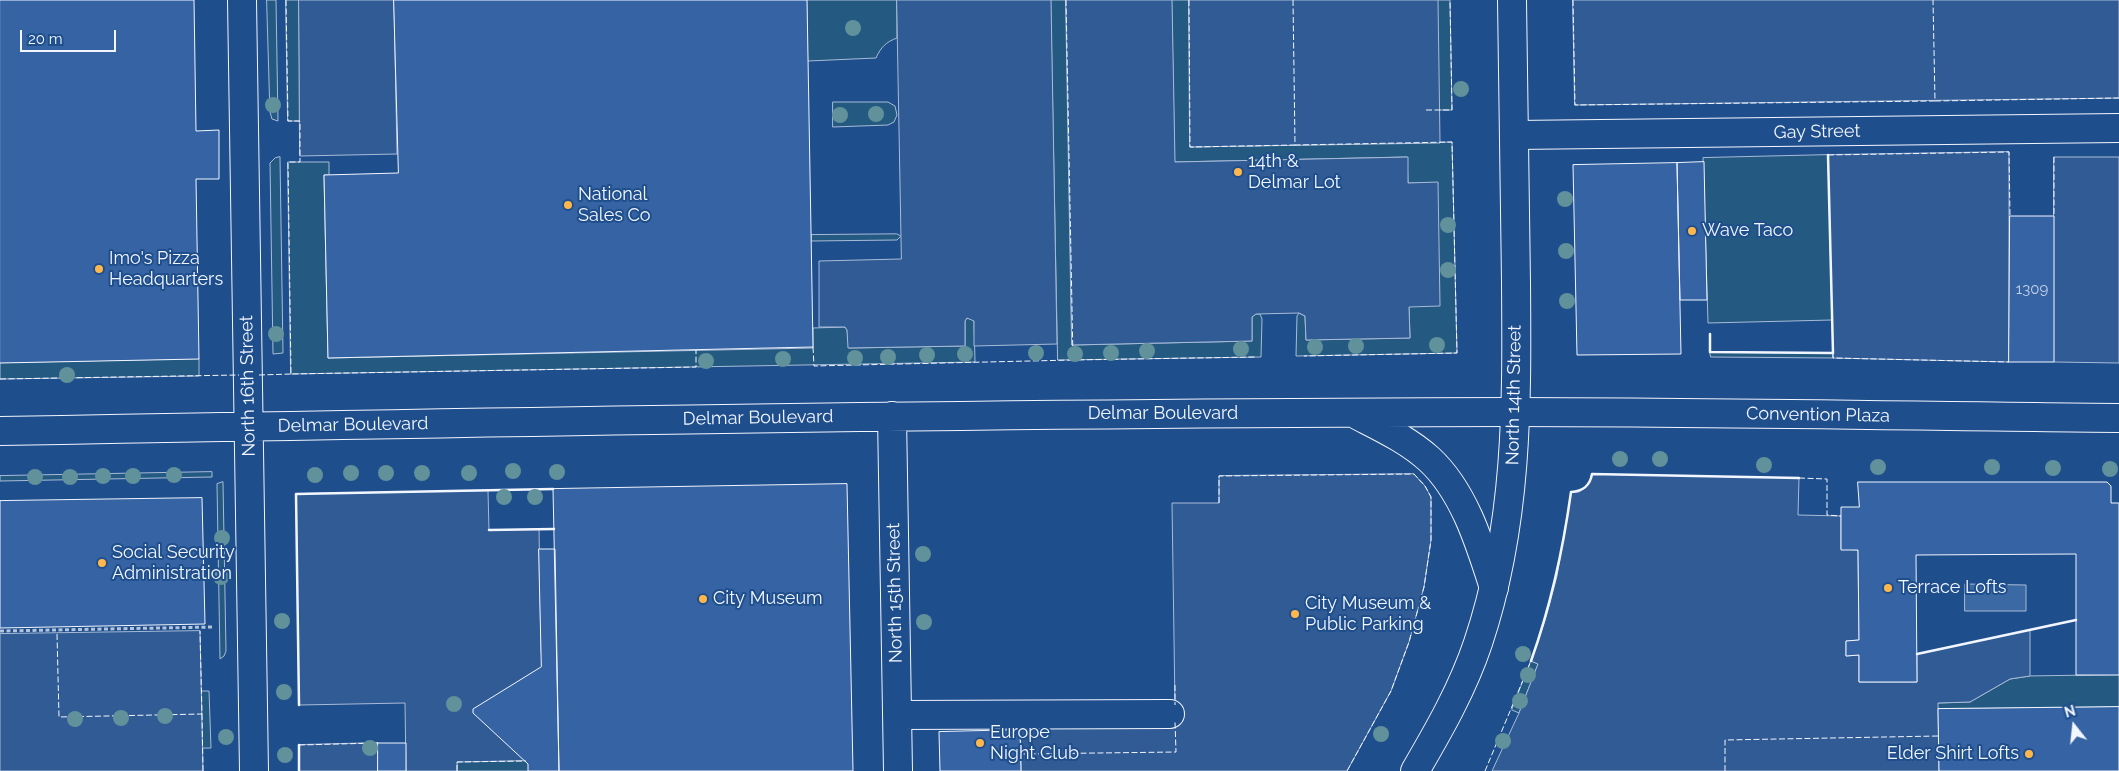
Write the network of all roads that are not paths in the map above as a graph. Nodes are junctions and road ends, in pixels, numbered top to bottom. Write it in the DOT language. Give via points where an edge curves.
graph roads {
  1 [pos="242,0"];
  2 [pos="1512,0"];
  3 [pos="2119,128"];
  4 [pos="1515,135"];
  5 [pos="1517,412"];
  6 [pos="1354,413"];
  7 [pos="892,416"];
  8 [pos="2119,418"];
  9 [pos="248,426"];
  10 [pos="0,431"];
  11 [pos="1494,588"];
  12 [pos="1170,714"];
  13 [pos="897,715"];
  14 [pos="254,771"];
  15 [pos="898,771"];
  16 [pos="1416,771"];
  1 -- 9 [label="street, North 16th Street"];
  2 -- 4 [label="street, North 14th Street"];
  3 -- 4 [label="street, Gay Street"];
  4 -- 5 [label="street, North 14th Street"];
  5 -- 6 [label="street, Delmar Boulevard"];
  5 -- 8 [label="street, Convention Plaza"];
  5 -- 11 [label="street, North 14th Street" via="1508,517"];
  6 -- 7 [label="street, Delmar Boulevard"];
  6 -- 11 [label="street" via="1410,444 1430,460 1447,481 1474,530"];
  7 -- 9 [label="street, Delmar Boulevard"];
  7 -- 13 [label="street, North 15th Street"];
  9 -- 10 [label="street, Delmar Boulevard"];
  9 -- 14 [label="street, North 16th Street"];
  11 -- 16 [label="street, North 14th Street" via="1478,644 1452,704"];
  12 -- 13 [label="street"];
  13 -- 15 [label="street, North 15th Street"];
}
